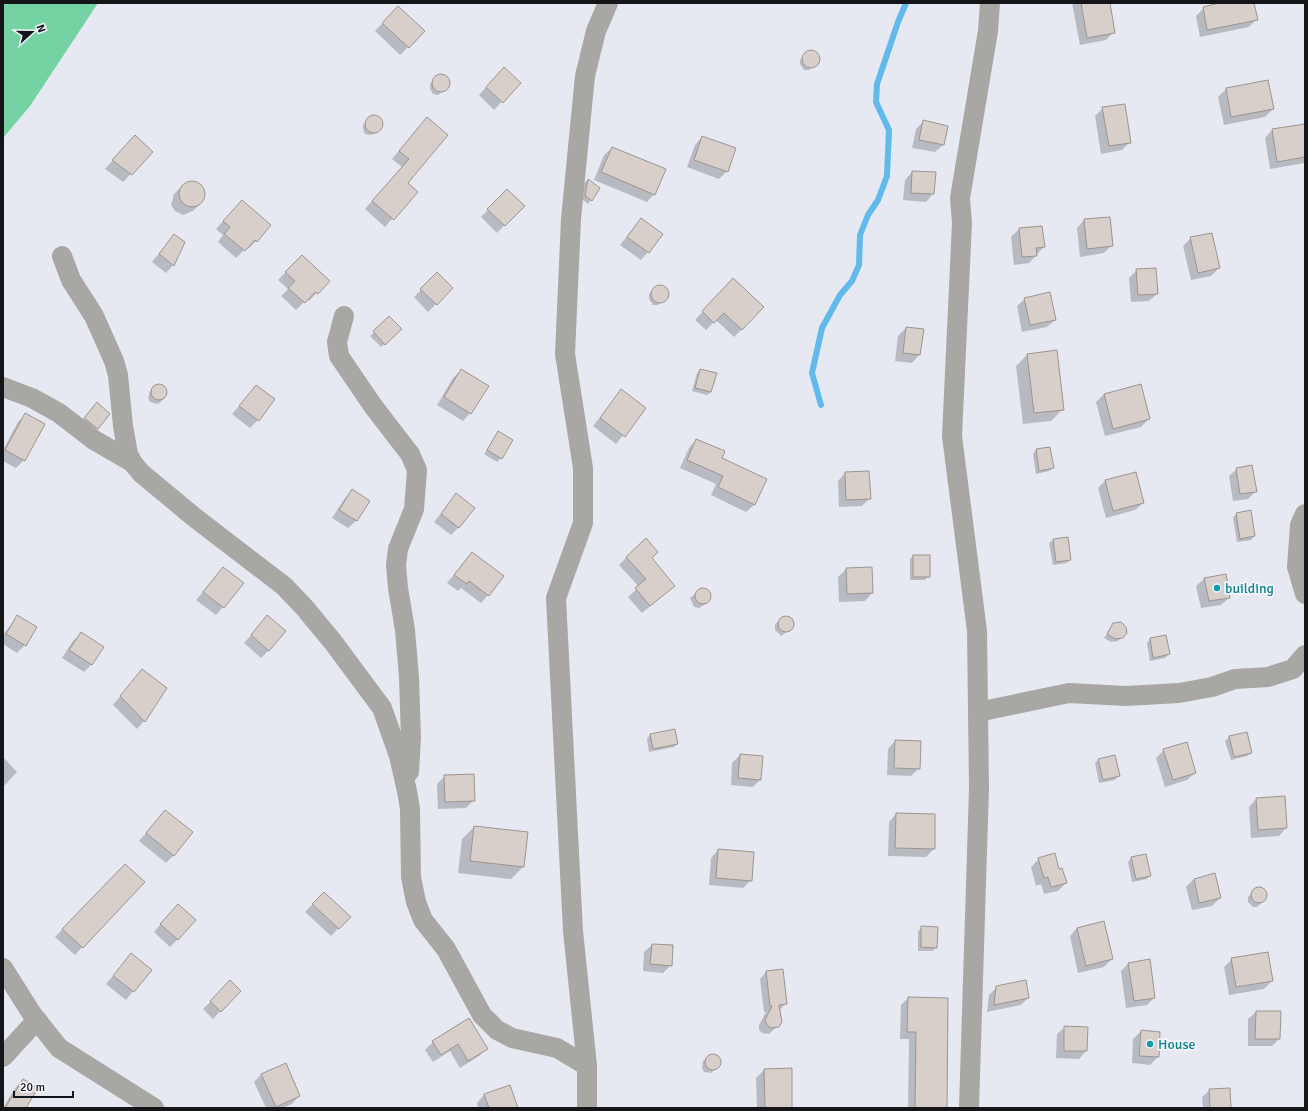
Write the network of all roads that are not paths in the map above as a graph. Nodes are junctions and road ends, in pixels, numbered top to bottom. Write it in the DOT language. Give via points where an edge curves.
graph roads {
  1 [pos="608,3"];
  2 [pos="990,3"];
  3 [pos="62,256"];
  4 [pos="344,316"];
  5 [pos="3,387"];
  6 [pos="132,462"];
  7 [pos="1305,514"];
  8 [pos="1305,594"];
  9 [pos="1305,655"];
  10 [pos="978,712"];
  11 [pos="407,791"];
  12 [pos="3,968"];
  13 [pos="37,1020"];
  14 [pos="3,1057"];
  15 [pos="588,1066"];
  16 [pos="154,1108"];
  17 [pos="587,1108"];
  18 [pos="969,1108"];
  1 -- 15 [label="street" via="596,31 585,76 570,227 565,354 583,468 583,523 556,598 573,931"];
  2 -- 10 [label="street" via="988,31 960,198 962,223 952,436 976,631"];
  3 -- 6 [label="street" via="71,280 94,316 114,361 118,375 123,426"];
  4 -- 11 [label="street" via="337,342 339,356 372,406 410,454 417,470 414,509 398,549 396,565 405,630 410,710 410,766"];
  5 -- 6 [label="street" via="32,398 59,413 94,440"];
  6 -- 11 [label="street" via="141,473 194,517 284,586 304,607 382,708 399,756"];
  7 -- 8 [label="street" via="1300,526 1297,567"];
  9 -- 10 [label="street" via="1293,669 1268,676 1235,679 1212,687 1179,693 1126,696 1069,693"];
  10 -- 18 [label="street" via="979,788"];
  11 -- 15 [label="street" via="410,809 411,878 416,902 423,920 446,949 482,1015 497,1030 512,1038 557,1048"];
  12 -- 13 [label="street"];
  13 -- 14 [label="street"];
  13 -- 16 [label="street" via="59,1048"];
  15 -- 17 [label="street"];
}
